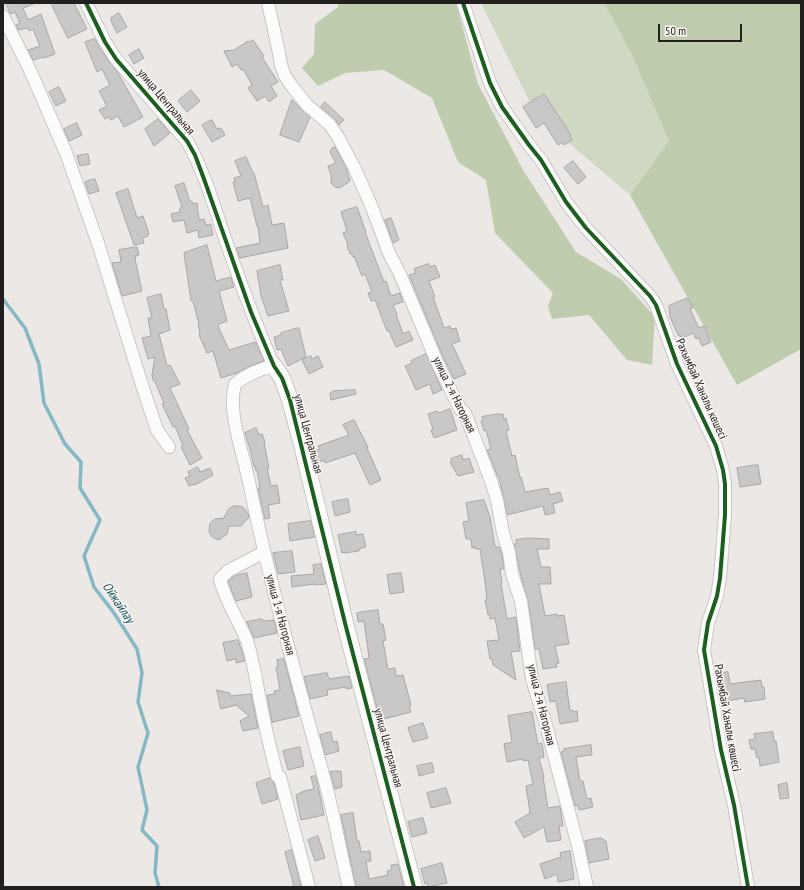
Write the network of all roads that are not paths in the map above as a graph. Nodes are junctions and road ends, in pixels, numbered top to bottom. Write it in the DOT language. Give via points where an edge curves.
graph roads {
  1 [pos="86,3"];
  2 [pos="268,3"];
  3 [pos="463,3"];
  4 [pos="3,16"];
  5 [pos="274,366"];
  6 [pos="169,447"];
  7 [pos="264,552"];
  8 [pos="309,887"];
  9 [pos="349,887"];
  10 [pos="414,887"];
  11 [pos="587,887"];
  12 [pos="748,887"];
  1 -- 5 [label="street, улица Центральная" via="116,59 187,141 195,155 251,312"];
  2 -- 11 [label="street, улица 2-я Нагорная" via="285,76 307,105 330,125 354,167 437,362 460,409 465,413 491,481 512,574 521,601 532,679"];
  3 -- 12 [label="street, Рахымбай Ханалы көшесі" via="490,83 502,107 586,228 656,305 677,364 716,446 725,484 725,515 720,578 704,650"];
  4 -- 6 [label="street" via="66,153 98,243 142,385 158,430"];
  5 -- 7 [label="street, улица 1-я Нагорная" via="251,372 241,378 235,384 233,392 233,415"];
  5 -- 10 [label="street, улица Центральная" via="282,378 302,444 346,627"];
  7 -- 8 [label="street" via="228,571 220,579 249,650 277,776 280,777"];
  7 -- 9 [label="street, улица 1-я Нагорная" via="324,779"];
}
